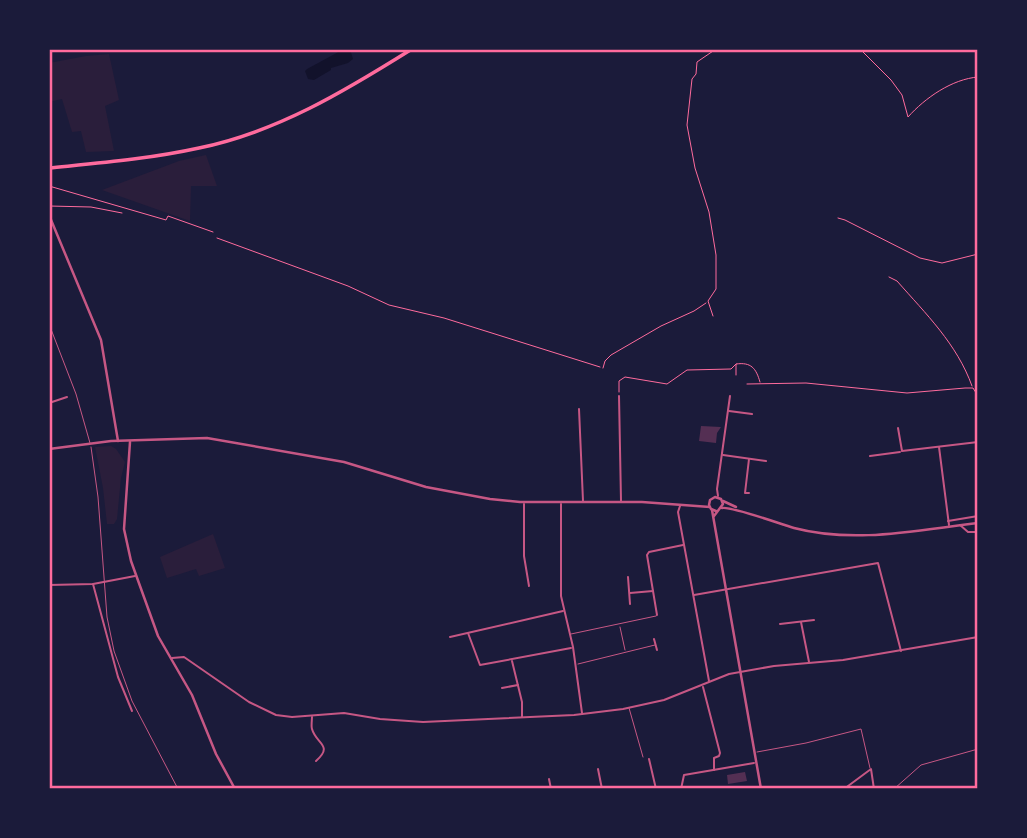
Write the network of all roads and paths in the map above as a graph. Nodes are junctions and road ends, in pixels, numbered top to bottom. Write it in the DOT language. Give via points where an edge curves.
graph roads {
  1 [pos="412,49"];
  2 [pos="716,49"];
  3 [pos="860,49"];
  4 [pos="978,77"];
  5 [pos="49,167"];
  6 [pos="49,186"];
  7 [pos="49,206"];
  8 [pos="122,213"];
  9 [pos="49,215"];
  10 [pos="838,218"];
  11 [pos="213,232"];
  12 [pos="217,238"];
  13 [pos="978,254"];
  14 [pos="889,277"];
  15 [pos="708,301"];
  16 [pos="713,316"];
  17 [pos="49,324"];
  18 [pos="736,364"];
  19 [pos="736,375"];
  20 [pos="747,384"];
  21 [pos="760,384"];
  22 [pos="973,388"];
  23 [pos="619,396"];
  24 [pos="730,396"];
  25 [pos="978,396"];
  26 [pos="67,397"];
  27 [pos="49,403"];
  28 [pos="579,409"];
  29 [pos="728,411"];
  30 [pos="752,414"];
  31 [pos="898,428"];
  32 [pos="118,441"];
  33 [pos="130,441"];
  34 [pos="978,442"];
  35 [pos="90,443"];
  36 [pos="939,447"];
  37 [pos="49,449"];
  38 [pos="902,451"];
  39 [pos="722,455"];
  40 [pos="870,456"];
  41 [pos="749,459"];
  42 [pos="766,461"];
  43 [pos="717,489"];
  44 [pos="748,493"];
  45 [pos="720,499"];
  46 [pos="711,500"];
  47 [pos="524,502"];
  48 [pos="561,502"];
  49 [pos="583,502"];
  50 [pos="621,502"];
  51 [pos="680,506"];
  52 [pos="700,506"];
  53 [pos="722,508"];
  54 [pos="713,509"];
  55 [pos="741,511"];
  56 [pos="978,516"];
  57 [pos="949,524"];
  58 [pos="978,524"];
  59 [pos="960,525"];
  60 [pos="978,532"];
  61 [pos="684,545"];
  62 [pos="136,576"];
  63 [pos="628,577"];
  64 [pos="105,582"];
  65 [pos="93,584"];
  66 [pos="49,585"];
  67 [pos="529,586"];
  68 [pos="727,589"];
  69 [pos="654,591"];
  70 [pos="629,594"];
  71 [pos="694,595"];
  72 [pos="630,604"];
  73 [pos="564,611"];
  74 [pos="657,615"];
  75 [pos="814,620"];
  76 [pos="801,622"];
  77 [pos="779,624"];
  78 [pos="620,625"];
  79 [pos="468,633"];
  80 [pos="570,635"];
  81 [pos="450,637"];
  82 [pos="978,637"];
  83 [pos="653,639"];
  84 [pos="656,645"];
  85 [pos="573,648"];
  86 [pos="657,650"];
  87 [pos="901,651"];
  88 [pos="625,652"];
  89 [pos="171,658"];
  90 [pos="512,660"];
  91 [pos="809,664"];
  92 [pos="576,665"];
  93 [pos="741,671"];
  94 [pos="710,682"];
  95 [pos="519,685"];
  96 [pos="703,686"];
  97 [pos="502,688"];
  98 [pos="629,708"];
  99 [pos="132,711"];
  100 [pos="582,714"];
  101 [pos="312,716"];
  102 [pos="522,717"];
  103 [pos="978,749"];
  104 [pos="755,753"];
  105 [pos="643,757"];
  106 [pos="649,759"];
  107 [pos="316,761"];
  108 [pos="757,762"];
  109 [pos="598,769"];
  110 [pos="871,769"];
  111 [pos="714,770"];
  112 [pos="549,779"];
  113 [pos="761,788"];
  114 [pos="178,789"];
  115 [pos="235,789"];
  116 [pos="551,789"];
  117 [pos="602,789"];
  118 [pos="656,789"];
  119 [pos="674,789"];
  120 [pos="680,789"];
  121 [pos="749,789"];
  122 [pos="844,789"];
  123 [pos="874,789"];
  124 [pos="894,789"];
  1 -- 5 [label="main road" via="314,107 236,138 150,157"];
  2 -- 15 [label="path" via="697,62 687,114 716,255 716,289"];
  3 -- 4 [label="path" via="902,95 908,117 935,94"];
  6 -- 11 [label="path"];
  7 -- 8 [label="path"];
  9 -- 32 [label="street" via="102,340"];
  10 -- 13 [label="path" via="920,258 942,263"];
  12 -- 15 [label="path" via="389,304 602,367 611,355"];
  14 -- 22 [label="path" via="955,349"];
  15 -- 16 [label="path"];
  17 -- 35 [label="lane"];
  18 -- 19 [label="path"];
  18 -- 21 [label="path" via="753,366"];
  18 -- 23 [label="path" via="731,369 687,370 667,384 625,377 619,381"];
  20 -- 21 [label="path"];
  21 -- 22 [label="path" via="806,383 907,393"];
  22 -- 25 [label="path"];
  23 -- 50 [label="street"];
  24 -- 29 [label="street"];
  26 -- 27 [label="street"];
  28 -- 49 [label="street"];
  29 -- 30 [label="street"];
  29 -- 39 [label="street"];
  31 -- 38 [label="street"];
  32 -- 33 [label="street"];
  32 -- 35 [label="street"];
  33 -- 47 [label="street" via="231,441 344,462 457,494"];
  33 -- 62 [label="street" via="124,529"];
  34 -- 36 [label="street"];
  35 -- 37 [label="street"];
  35 -- 64 [label="lane"];
  36 -- 38 [label="street"];
  36 -- 57 [label="street"];
  38 -- 40 [label="street"];
  39 -- 41 [label="street"];
  39 -- 43 [label="street"];
  41 -- 42 [label="street"];
  41 -- 44 [label="street"];
  43 -- 45 [label="street"];
  43 -- 46 [label="street"];
  45 -- 46 [label="street"];
  45 -- 53 [label="street"];
  45 -- 55 [label="street"];
  46 -- 52 [label="street"];
  46 -- 54 [label="street"];
  47 -- 48 [label="street"];
  47 -- 67 [label="street"];
  48 -- 49 [label="street"];
  48 -- 73 [label="street"];
  49 -- 50 [label="street"];
  50 -- 51 [label="street"];
  51 -- 52 [label="street"];
  51 -- 61 [label="street"];
  52 -- 54 [label="street"];
  53 -- 54 [label="street"];
  53 -- 55 [label="street"];
  54 -- 68 [label="street"];
  55 -- 57 [label="street" via="834,536"];
  56 -- 57 [label="street"];
  57 -- 59 [label="street"];
  58 -- 59 [label="street"];
  59 -- 60 [label="street" via="968,532"];
  61 -- 69 [label="street" via="647,555"];
  61 -- 71 [label="street"];
  62 -- 64 [label="street"];
  62 -- 89 [label="street"];
  63 -- 70 [label="street"];
  64 -- 65 [label="street"];
  64 -- 114 [label="lane" via="110,635 121,672"];
  65 -- 66 [label="street"];
  65 -- 99 [label="street"];
  68 -- 71 [label="street"];
  68 -- 87 [label="street" via="878,563"];
  68 -- 93 [label="street"];
  69 -- 70 [label="street"];
  69 -- 74 [label="street"];
  70 -- 72 [label="street"];
  71 -- 94 [label="street"];
  73 -- 79 [label="street"];
  73 -- 80 [label="street"];
  74 -- 78 [label="lane"];
  75 -- 76 [label="street"];
  76 -- 77 [label="street"];
  76 -- 91 [label="street"];
  78 -- 80 [label="lane"];
  78 -- 88 [label="lane"];
  79 -- 81 [label="street"];
  79 -- 90 [label="street" via="480,665"];
  80 -- 85 [label="street"];
  82 -- 87 [label="street"];
  83 -- 84 [label="street"];
  84 -- 86 [label="street"];
  84 -- 88 [label="lane"];
  85 -- 90 [label="street"];
  85 -- 92 [label="street"];
  87 -- 91 [label="street"];
  88 -- 92 [label="lane"];
  89 -- 101 [label="street" via="184,657 261,709 289,717"];
  89 -- 115 [label="street"];
  90 -- 95 [label="street"];
  91 -- 93 [label="street"];
  92 -- 100 [label="street"];
  93 -- 94 [label="street"];
  93 -- 104 [label="street"];
  94 -- 96 [label="street"];
  95 -- 97 [label="street"];
  95 -- 102 [label="street"];
  96 -- 98 [label="street"];
  96 -- 111 [label="street" via="720,753 713,758"];
  98 -- 100 [label="street"];
  98 -- 105 [label="lane"];
  100 -- 102 [label="street"];
  101 -- 102 [label="street" via="344,713 423,722"];
  101 -- 107 [label="street" via="313,732 324,748"];
  103 -- 124 [label="lane" via="921,765"];
  104 -- 108 [label="street"];
  104 -- 110 [label="lane" via="861,729"];
  106 -- 118 [label="street"];
  108 -- 111 [label="street"];
  108 -- 113 [label="street"];
  109 -- 117 [label="street"];
  110 -- 122 [label="street"];
  110 -- 123 [label="street"];
  111 -- 120 [label="street" via="684,775"];
  112 -- 116 [label="street"];
  113 -- 121 [label="street"];
  119 -- 120 [label="street"];
}
